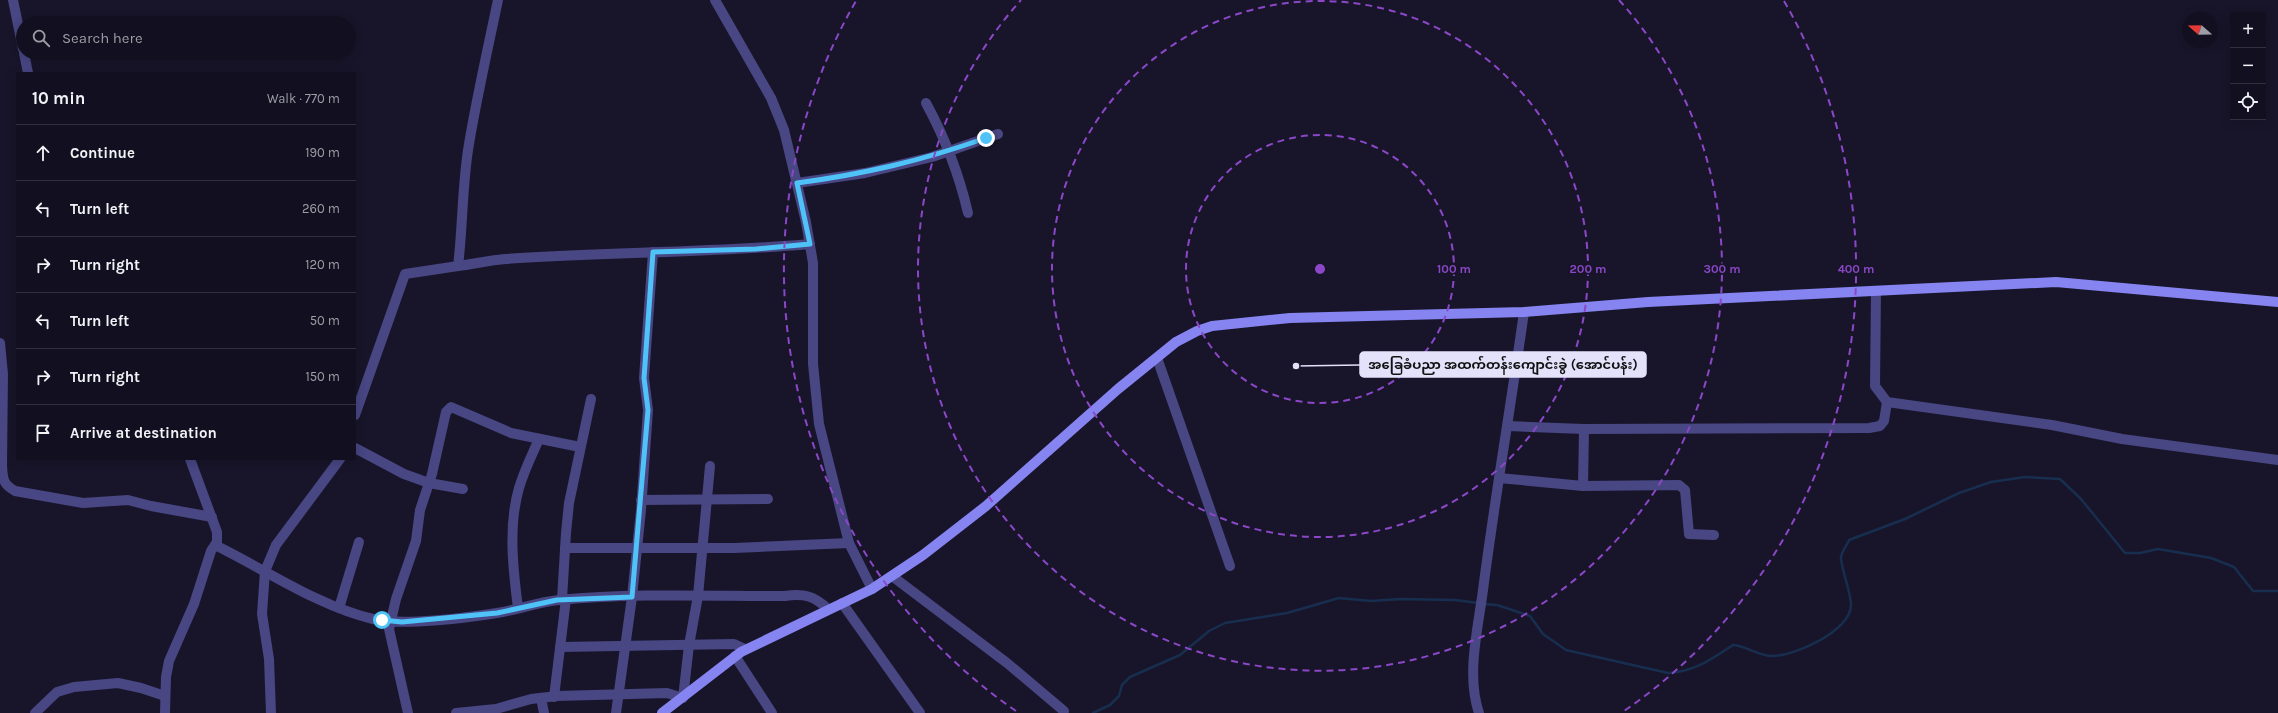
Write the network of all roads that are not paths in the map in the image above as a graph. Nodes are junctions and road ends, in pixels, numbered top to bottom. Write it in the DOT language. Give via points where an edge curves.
graph roads {
  1 [pos="13,0"];
  2 [pos="498,0"];
  3 [pos="715,0"];
  4 [pos="16,16"];
  5 [pos="25,60"];
  6 [pos="28,72"];
  7 [pos="926,102"];
  8 [pos="998,134"];
  9 [pos="949,151"];
  10 [pos="797,183"];
  11 [pos="968,213"];
  12 [pos="810,244"];
  13 [pos="653,252"];
  14 [pos="458,266"];
  15 [pos="1876,291"];
  16 [pos="2278,302"];
  17 [pos="1524,312"];
  18 [pos="0,342"];
  19 [pos="1157,358"];
  20 [pos="2,374"];
  21 [pos="591,398"];
  22 [pos="1886,402"];
  23 [pos="356,412"];
  24 [pos="1508,426"];
  25 [pos="1584,429"];
  26 [pos="539,439"];
  27 [pos="580,447"];
  28 [pos="356,449"];
  29 [pos="190,460"];
  30 [pos="339,460"];
  31 [pos="2278,460"];
  32 [pos="710,466"];
  33 [pos="1500,478"];
  34 [pos="429,483"];
  35 [pos="1584,486"];
  36 [pos="463,489"];
  37 [pos="708,499"];
  38 [pos="768,499"];
  39 [pos="641,500"];
  40 [pos="212,517"];
  41 [pos="1714,535"];
  42 [pos="359,542"];
  43 [pos="849,543"];
  44 [pos="215,545"];
  45 [pos="565,548"];
  46 [pos="704,548"];
  47 [pos="637,549"];
  48 [pos="1230,566"];
  49 [pos="264,571"];
  50 [pos="892,576"];
  51 [pos="872,589"];
  52 [pos="698,596"];
  53 [pos="632,597"];
  54 [pos="564,599"];
  55 [pos="842,603"];
  56 [pos="339,608"];
  57 [pos="518,608"];
  58 [pos="828,609"];
  59 [pos="390,621"];
  60 [pos="689,645"];
  61 [pos="625,646"];
  62 [pos="560,647"];
  63 [pos="745,649"];
  64 [pos="736,656"];
  65 [pos="619,694"];
  66 [pos="165,696"];
  67 [pos="554,697"];
  68 [pos="542,698"];
  69 [pos="683,698"];
  70 [pos="1064,711"];
  71 [pos="35,713"];
  72 [pos="164,713"];
  73 [pos="271,713"];
  74 [pos="408,713"];
  75 [pos="456,713"];
  76 [pos="544,713"];
  77 [pos="616,713"];
  78 [pos="662,713"];
  79 [pos="772,713"];
  80 [pos="920,713"];
  81 [pos="1479,713"];
  1 -- 4 [label="street"];
  2 -- 14 [label="street" via="469,144"];
  3 -- 10 [label="street" via="771,98 784,130"];
  5 -- 6 [label="street"];
  7 -- 9 [label="street"];
  8 -- 9 [label="street"];
  9 -- 10 [label="street" via="865,173"];
  9 -- 11 [label="street" via="961,182"];
  10 -- 12 [label="street"];
  12 -- 13 [label="street" via="756,249"];
  12 -- 43 [label="street" via="813,263 813,364 819,424"];
  13 -- 14 [label="street" via="504,259"];
  13 -- 39 [label="street" via="644,378 648,410"];
  14 -- 23 [label="street" via="405,274"];
  15 -- 16 [label="main road" via="2056,282"];
  15 -- 17 [label="main road" via="1648,302"];
  15 -- 22 [label="street" via="1875,386"];
  17 -- 19 [label="main road" via="1230,322 1197,331 1176,342"];
  17 -- 24 [label="street"];
  18 -- 20 [label="street"];
  19 -- 48 [label="street"];
  19 -- 50 [label="main road" via="1118,389 986,506"];
  20 -- 40 [label="street" via="2,466 5,486 15,491 83,503 128,500"];
  21 -- 27 [label="street"];
  22 -- 25 [label="street" via="1884,421 1880,426 1869,428"];
  22 -- 31 [label="street" via="2052,425 2122,439"];
  24 -- 25 [label="street"];
  24 -- 33 [label="street"];
  25 -- 35 [label="street"];
  26 -- 27 [label="street"];
  26 -- 34 [label="street" via="511,433 451,407 446,412 443,422"];
  26 -- 57 [label="street" via="519,488 514,518 514,578"];
  27 -- 45 [label="street"];
  28 -- 34 [label="street" via="404,474"];
  29 -- 40 [label="street"];
  30 -- 49 [label="street" via="276,545"];
  32 -- 37 [label="street"];
  33 -- 35 [label="street"];
  33 -- 81 [label="street" via="1473,674 1475,702"];
  34 -- 36 [label="street"];
  34 -- 59 [label="street" via="420,510 416,542"];
  35 -- 41 [label="street" via="1679,485 1685,490 1689,534"];
  37 -- 38 [label="street"];
  37 -- 39 [label="street"];
  37 -- 46 [label="street"];
  39 -- 47 [label="street"];
  40 -- 44 [label="street" via="217,532"];
  42 -- 56 [label="street"];
  43 -- 46 [label="street" via="796,547"];
  43 -- 51 [label="street"];
  44 -- 49 [label="street"];
  44 -- 66 [label="street" via="194,604 169,661"];
  45 -- 47 [label="street"];
  45 -- 54 [label="street"];
  46 -- 47 [label="street"];
  46 -- 52 [label="street"];
  47 -- 53 [label="street"];
  49 -- 56 [label="street"];
  49 -- 73 [label="street" via="262,614 269,659"];
  50 -- 51 [label="main road"];
  50 -- 70 [label="street" via="1007,663"];
  51 -- 55 [label="main road"];
  52 -- 53 [label="street"];
  52 -- 58 [label="street" via="785,596 799,593 811,596"];
  52 -- 60 [label="street"];
  53 -- 54 [label="street"];
  53 -- 61 [label="street"];
  54 -- 57 [label="street"];
  54 -- 62 [label="street"];
  55 -- 58 [label="main road"];
  55 -- 80 [label="street"];
  56 -- 59 [label="street" via="374,619"];
  57 -- 59 [label="street" via="482,614"];
  58 -- 63 [label="main road"];
  59 -- 74 [label="street" via="389,629"];
  60 -- 61 [label="street"];
  60 -- 63 [label="street" via="734,644"];
  60 -- 69 [label="street"];
  61 -- 62 [label="street"];
  61 -- 65 [label="street"];
  62 -- 67 [label="street"];
  63 -- 64 [label="main road"];
  64 -- 69 [label="main road"];
  64 -- 79 [label="street"];
  65 -- 67 [label="street"];
  65 -- 69 [label="street" via="667,693"];
  65 -- 77 [label="street"];
  66 -- 71 [label="street" via="118,683 74,687 57,692"];
  66 -- 72 [label="street"];
  67 -- 68 [label="street"];
  68 -- 75 [label="street" via="496,709"];
  68 -- 76 [label="street"];
  69 -- 78 [label="main road"];
}
